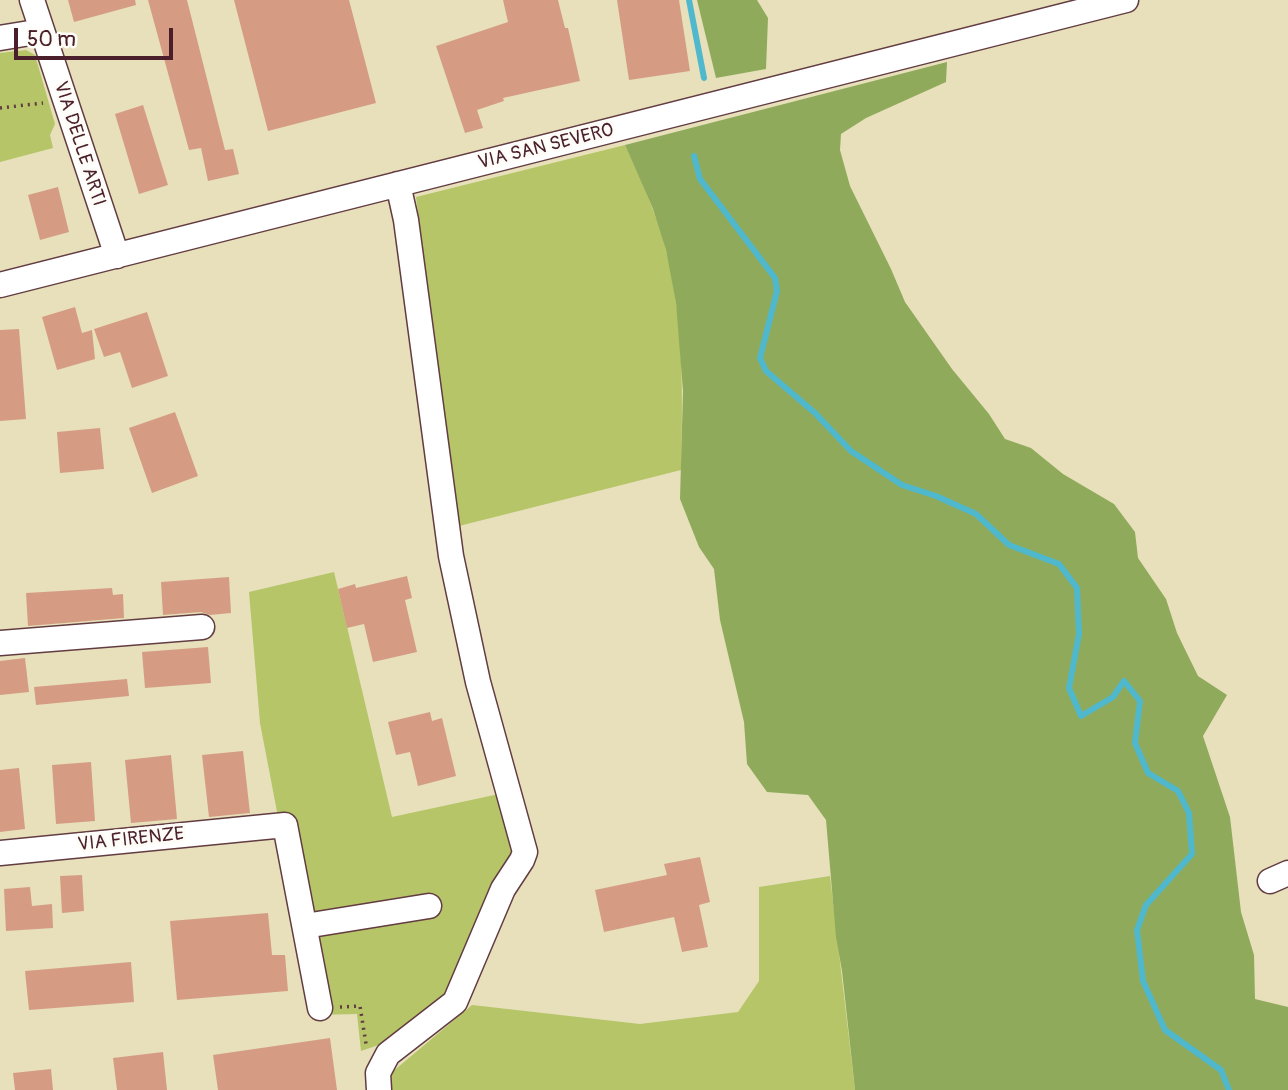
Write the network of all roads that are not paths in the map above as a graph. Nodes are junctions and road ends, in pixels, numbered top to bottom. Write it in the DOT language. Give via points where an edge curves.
graph roads {
  1 [pos="32,0"];
  2 [pos="1126,0"];
  3 [pos="1078,6"];
  4 [pos="42,31"];
  5 [pos="0,37"];
  6 [pos="398,184"];
  7 [pos="117,256"];
  8 [pos="0,285"];
  9 [pos="202,627"];
  10 [pos="0,643"];
  11 [pos="0,853"];
  12 [pos="429,906"];
  13 [pos="305,926"];
  14 [pos="320,1008"];
  15 [pos="379,1082"];
  1 -- 4 [label="street, VIA DELLE ARTI"];
  2 -- 3 [label="street, VIA SAN SEVERO"];
  3 -- 6 [label="street, VIA SAN SEVERO"];
  4 -- 5 [label="street"];
  4 -- 7 [label="street, VIA DELLE ARTI"];
  6 -- 7 [label="street, VIA SAN SEVERO"];
  6 -- 15 [label="street" via="451,556 478,682 525,852 503,889 455,1002 388,1054"];
  7 -- 8 [label="street, VIA SAN SEVERO"];
  9 -- 10 [label="street"];
  11 -- 13 [label="street, VIA FIRENZE" via="285,825"];
  12 -- 13 [label="street"];
  13 -- 14 [label="street"];
}
